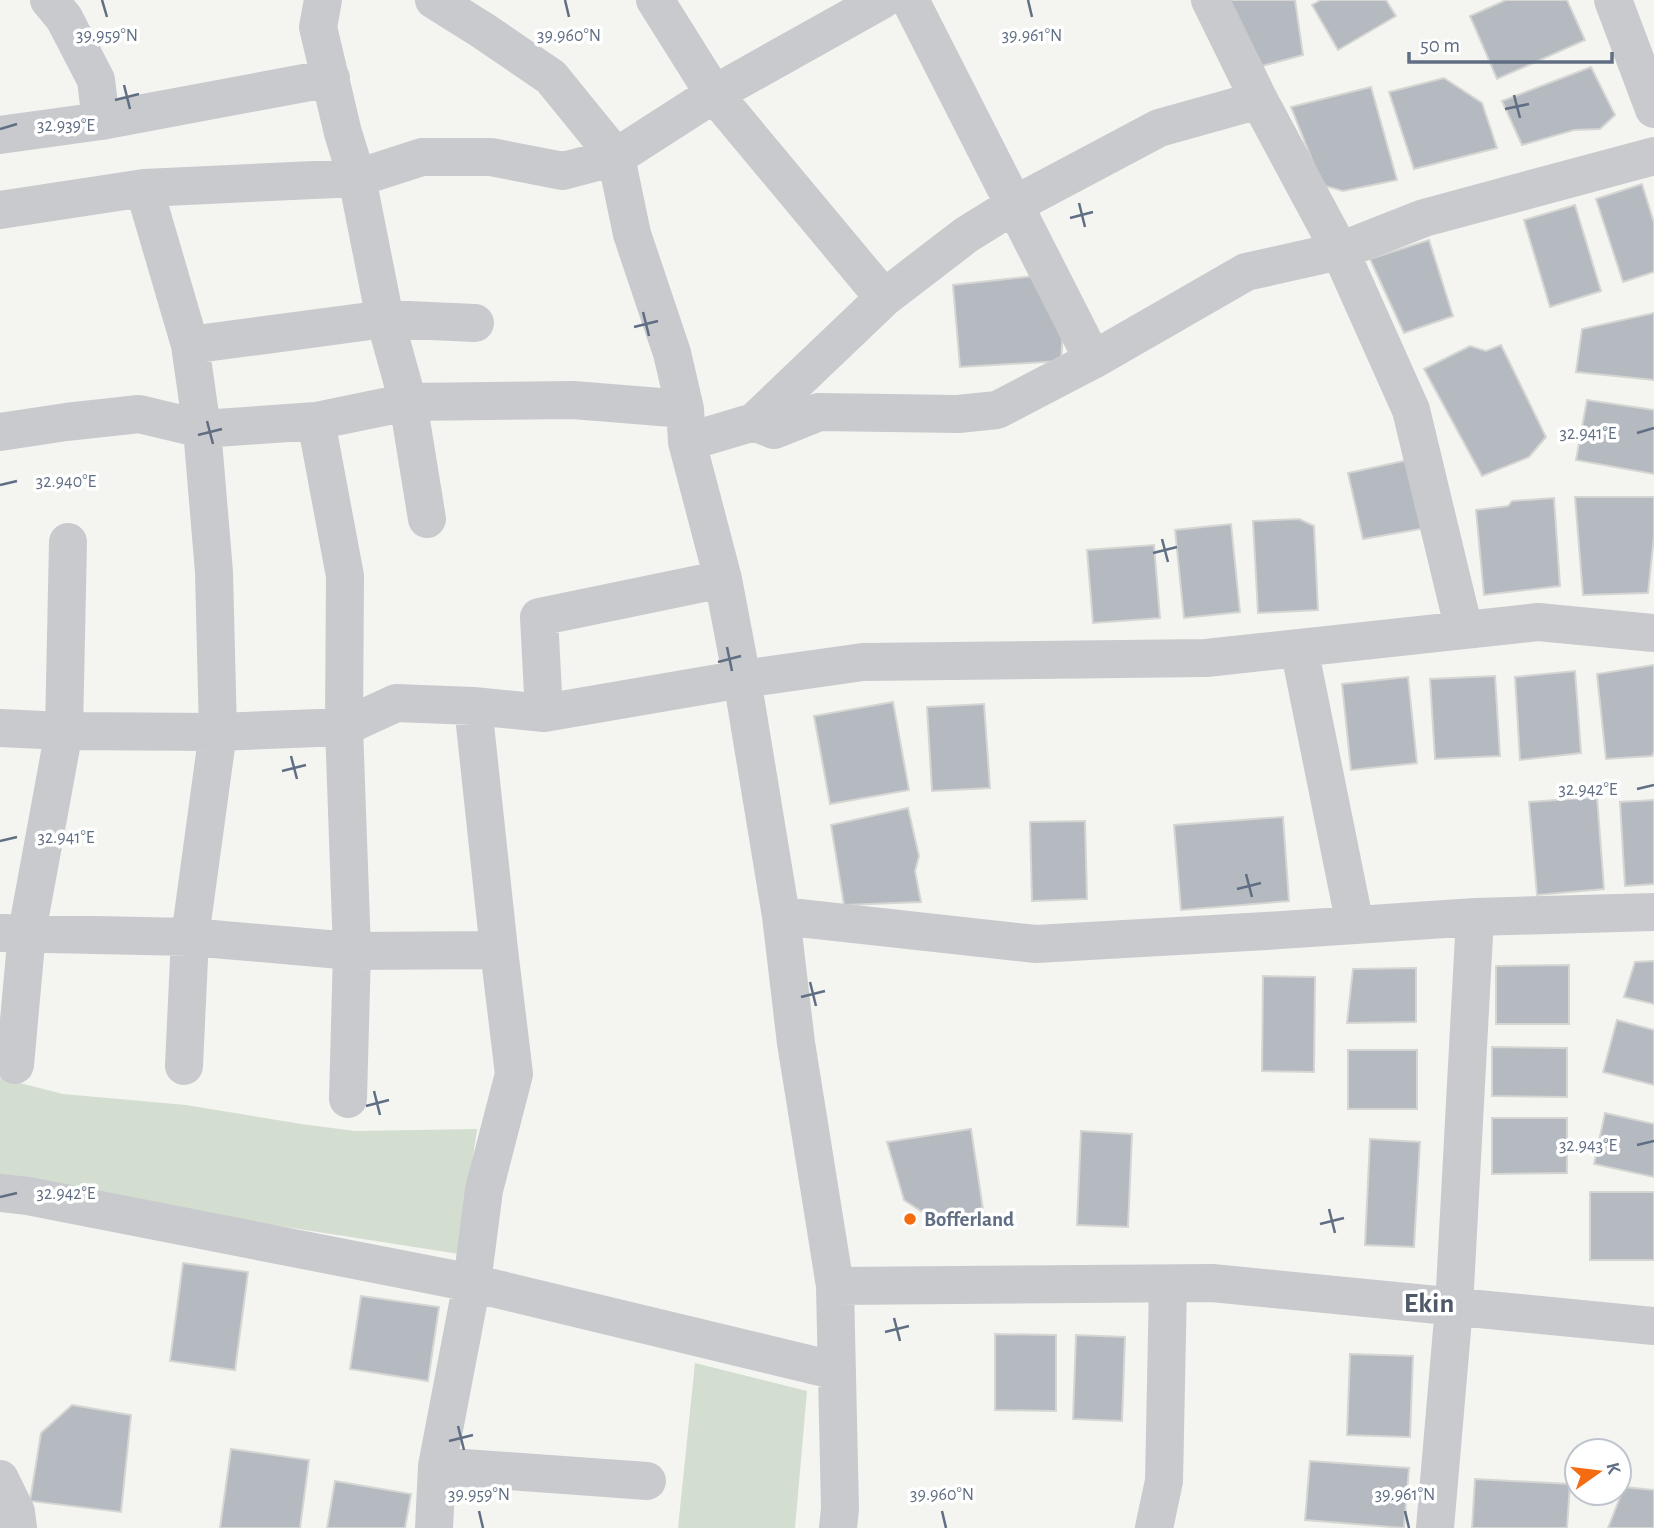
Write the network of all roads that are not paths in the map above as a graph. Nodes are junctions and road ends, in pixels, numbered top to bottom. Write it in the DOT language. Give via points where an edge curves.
graph roads {
  1 [pos="49,0"];
  2 [pos="323,0"];
  3 [pos="434,0"];
  4 [pos="655,0"];
  5 [pos="882,0"];
  6 [pos="910,0"];
  7 [pos="1210,0"];
  8 [pos="1613,0"];
  9 [pos="331,78"];
  10 [pos="714,93"];
  11 [pos="1259,100"];
  12 [pos="1654,109"];
  13 [pos="101,121"];
  14 [pos="0,135"];
  15 [pos="1654,156"];
  16 [pos="616,157"];
  17 [pos="357,178"];
  18 [pos="144,188"];
  19 [pos="1014,205"];
  20 [pos="0,210"];
  21 [pos="1340,251"];
  22 [pos="884,298"];
  23 [pos="385,319"];
  24 [pos="475,323"];
  25 [pos="190,345"];
  26 [pos="1093,360"];
  27 [pos="408,402"];
  28 [pos="316,421"];
  29 [pos="754,422"];
  30 [pos="686,426"];
  31 [pos="202,429"];
  32 [pos="0,432"];
  33 [pos="427,519"];
  34 [pos="68,541"];
  35 [pos="723,579"];
  36 [pos="1464,630"];
  37 [pos="1654,633"];
  38 [pos="1299,648"];
  39 [pos="741,680"];
  40 [pos="473,706"];
  41 [pos="544,713"];
  42 [pos="344,727"];
  43 [pos="0,729"];
  44 [pos="64,731"];
  45 [pos="218,732"];
  46 [pos="1654,912"];
  47 [pos="781,916"];
  48 [pos="1475,917"];
  49 [pos="1355,925"];
  50 [pos="14,932"];
  51 [pos="190,937"];
  52 [pos="499,950"];
  53 [pos="352,951"];
  54 [pos="15,1065"];
  55 [pos="184,1066"];
  56 [pos="348,1099"];
  57 [pos="0,1194"];
  58 [pos="472,1283"];
  59 [pos="1168,1284"];
  60 [pos="835,1286"];
  61 [pos="1454,1307"];
  62 [pos="1654,1326"];
  63 [pos="837,1371"];
  64 [pos="437,1466"];
  65 [pos="0,1479"];
  66 [pos="647,1481"];
  67 [pos="18,1528"];
  68 [pos="434,1528"];
  69 [pos="838,1528"];
  70 [pos="1154,1528"];
  71 [pos="1435,1528"];
  1 -- 13 [label="street" via="64,18 96,80"];
  2 -- 9 [label="street" via="318,27"];
  3 -- 16 [label="street" via="551,77"];
  4 -- 10 [label="street"];
  5 -- 10 [label="street"];
  6 -- 19 [label="street"];
  7 -- 11 [label="street"];
  8 -- 12 [label="street"];
  9 -- 13 [label="street"];
  9 -- 17 [label="street"];
  10 -- 16 [label="street"];
  10 -- 22 [label="street"];
  11 -- 19 [label="street" via="1159,128"];
  11 -- 21 [label="street"];
  13 -- 14 [label="street"];
  15 -- 21 [label="street" via="1424,218"];
  16 -- 17 [label="street" via="563,171 491,157 422,157"];
  16 -- 30 [label="street" via="632,234 672,353"];
  17 -- 18 [label="street"];
  17 -- 23 [label="street"];
  18 -- 20 [label="street"];
  18 -- 25 [label="street"];
  19 -- 22 [label="street" via="966,235"];
  19 -- 26 [label="street"];
  21 -- 26 [label="street" via="1246,272"];
  21 -- 36 [label="street" via="1411,410"];
  22 -- 29 [label="street"];
  23 -- 24 [label="street"];
  23 -- 25 [label="street"];
  23 -- 27 [label="street"];
  25 -- 31 [label="street"];
  26 -- 29 [label="street" via="997,410 958,414 819,412 774,430"];
  27 -- 28 [label="street"];
  27 -- 30 [label="street" via="573,400"];
  27 -- 33 [label="street"];
  28 -- 31 [label="street"];
  28 -- 42 [label="street" via="345,576"];
  29 -- 30 [label="street"];
  30 -- 35 [label="street"];
  31 -- 32 [label="street" via="139,414"];
  31 -- 45 [label="street" via="214,572"];
  34 -- 44 [label="street"];
  35 -- 39 [label="street"];
  35 -- 41 [label="street" via="539,617"];
  36 -- 37 [label="street" via="1538,622"];
  36 -- 38 [label="street"];
  38 -- 39 [label="street" via="1206,658 863,662"];
  38 -- 49 [label="street"];
  39 -- 41 [label="street"];
  39 -- 47 [label="street"];
  40 -- 41 [label="street"];
  40 -- 42 [label="street" via="396,703"];
  40 -- 52 [label="street"];
  42 -- 45 [label="street"];
  42 -- 53 [label="street"];
  43 -- 44 [label="street"];
  44 -- 45 [label="street"];
  44 -- 50 [label="street"];
  45 -- 51 [label="street"];
  46 -- 48 [label="street"];
  47 -- 49 [label="street" via="1036,944"];
  47 -- 60 [label="street"];
  48 -- 49 [label="street"];
  48 -- 61 [label="street"];
  50 -- 51 [label="street"];
  50 -- 54 [label="street"];
  51 -- 53 [label="street"];
  51 -- 55 [label="street"];
  52 -- 53 [label="street"];
  52 -- 58 [label="street" via="514,1073 484,1190"];
  53 -- 56 [label="street"];
  57 -- 58 [label="street"];
  58 -- 63 [label="street"];
  58 -- 64 [label="street"];
  59 -- 60 [label="street"];
  59 -- 61 [label="street" via="1212,1283"];
  59 -- 70 [label="street" via="1164,1481"];
  60 -- 63 [label="street"];
  61 -- 62 [label="street"];
  61 -- 71 [label="street"];
  63 -- 69 [label="street"];
  64 -- 66 [label="street"];
  64 -- 68 [label="street"];
  65 -- 67 [label="street" via="16,1512"];
}
